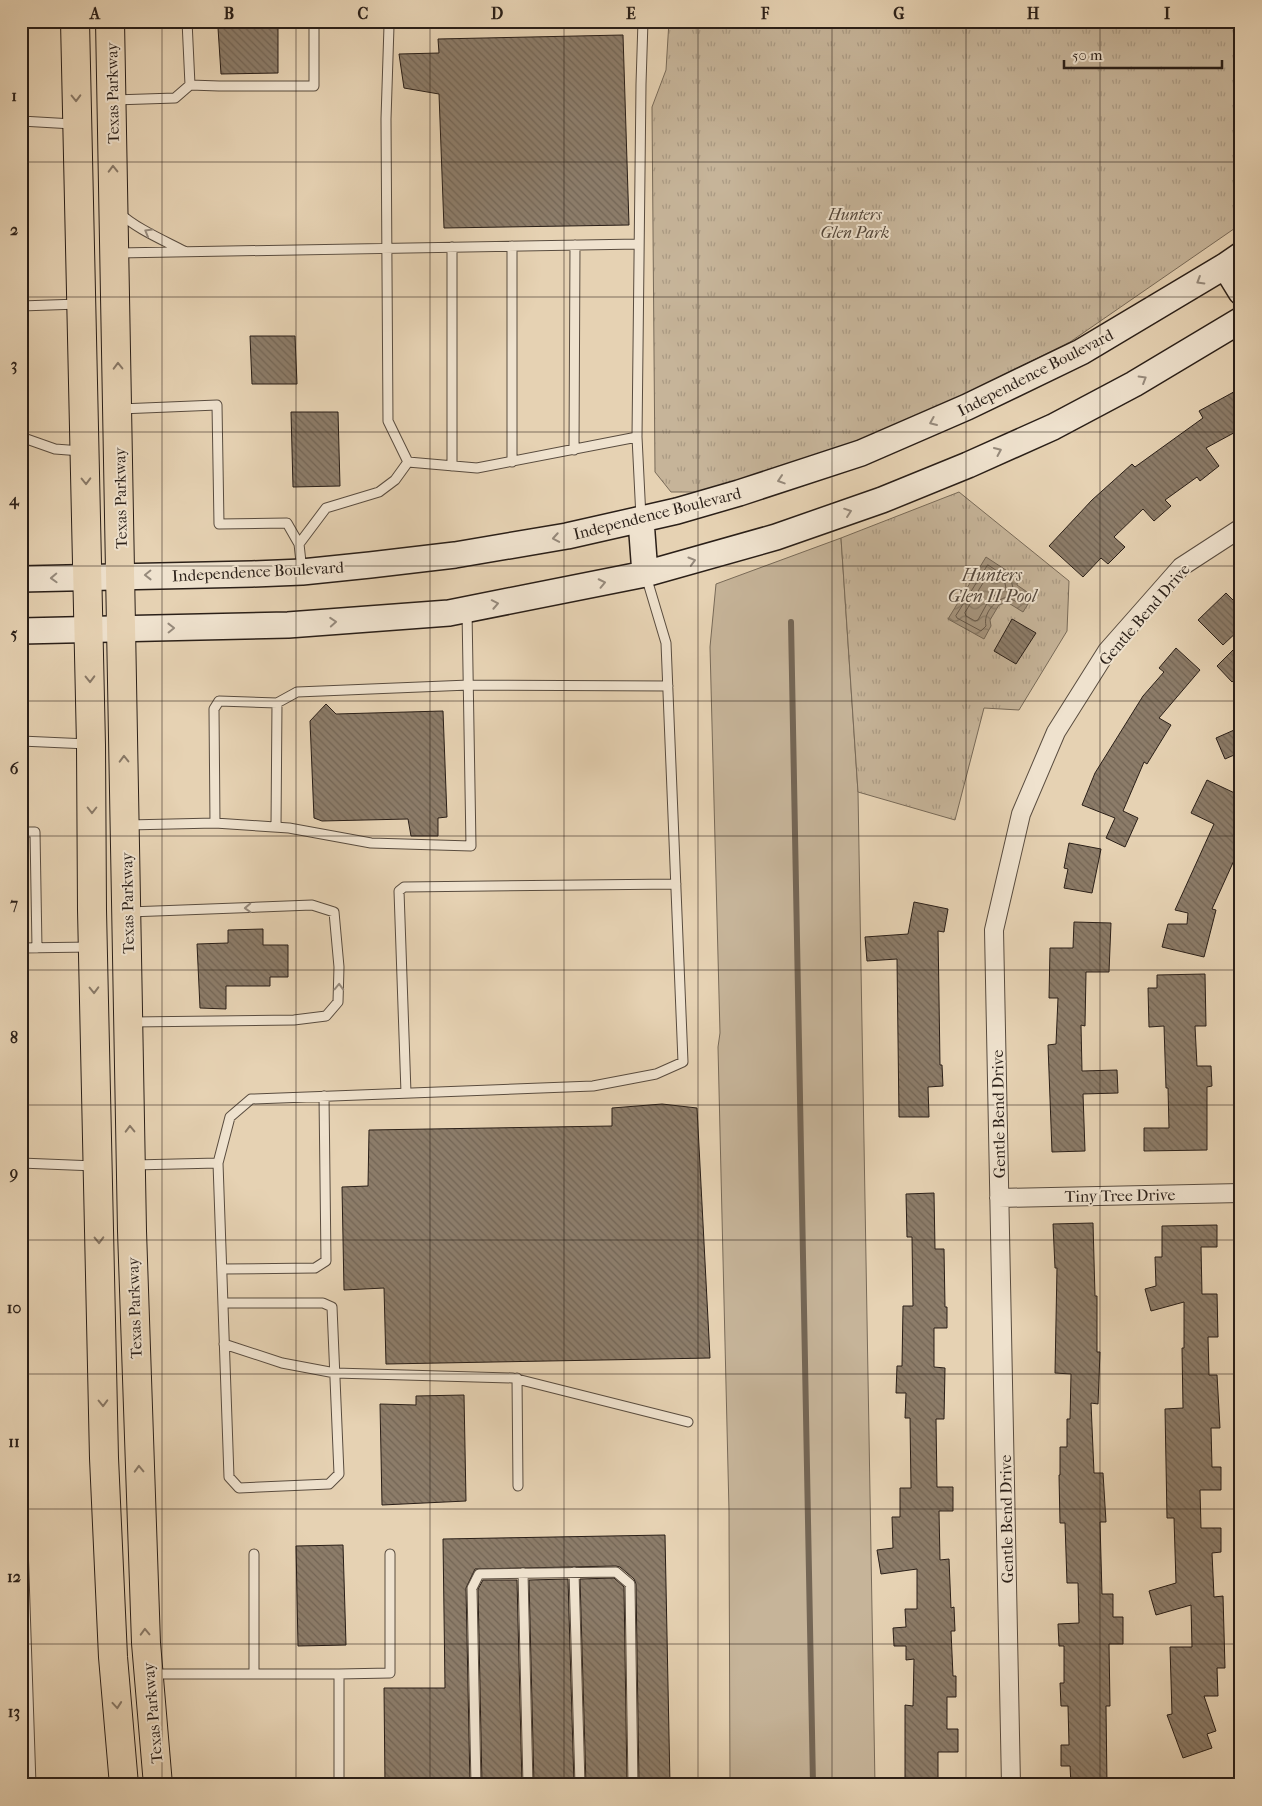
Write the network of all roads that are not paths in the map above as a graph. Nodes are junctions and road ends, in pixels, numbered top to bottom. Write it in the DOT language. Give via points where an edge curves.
graph roads {
  1 [pos="110,21"];
  2 [pos="187,21"];
  3 [pos="314,21"];
  4 [pos="393,21"];
  5 [pos="643,21"];
  6 [pos="75,26"];
  7 [pos="190,85"];
  8 [pos="112,100"];
  9 [pos="21,121"];
  10 [pos="77,124"];
  11 [pos="114,207"];
  12 [pos="639,244"];
  13 [pos="575,245"];
  14 [pos="512,246"];
  15 [pos="452,247"];
  16 [pos="387,248"];
  17 [pos="187,252"];
  18 [pos="115,253"];
  19 [pos="1233,260"];
  20 [pos="1241,292"];
  21 [pos="82,304"];
  22 [pos="21,306"];
  23 [pos="1241,320"];
  24 [pos="119,410"];
  25 [pos="21,437"];
  26 [pos="637,437"];
  27 [pos="574,450"];
  28 [pos="85,451"];
  29 [pos="408,462"];
  30 [pos="512,462"];
  31 [pos="452,466"];
  32 [pos="641,520"];
  33 [pos="1241,528"];
  34 [pos="299,544"];
  35 [pos="302,572"];
  36 [pos="645,574"];
  37 [pos="120,576"];
  38 [pos="87,577"];
  39 [pos="21,579"];
  40 [pos="467,610"];
  41 [pos="122,629"];
  42 [pos="88,630"];
  43 [pos="21,632"];
  44 [pos="469,685"];
  45 [pos="668,686"];
  46 [pos="276,703"];
  47 [pos="21,741"];
  48 [pos="91,744"];
  49 [pos="215,822"];
  50 [pos="125,825"];
  51 [pos="276,827"];
  52 [pos="21,832"];
  53 [pos="676,884"];
  54 [pos="127,912"];
  55 [pos="93,947"];
  56 [pos="21,948"];
  57 [pos="37,948"];
  58 [pos="129,1022"];
  59 [pos="406,1093"];
  60 [pos="324,1096"];
  61 [pos="218,1163"];
  62 [pos="21,1164"];
  63 [pos="131,1165"];
  64 [pos="98,1166"];
  65 [pos="1241,1193"];
  66 [pos="999,1198"];
  67 [pos="132,1231"];
  68 [pos="222,1269"];
  69 [pos="223,1303"];
  70 [pos="224,1344"];
  71 [pos="335,1373"];
  72 [pos="517,1378"];
  73 [pos="688,1422"];
  74 [pos="21,1484"];
  75 [pos="518,1486"];
  76 [pos="254,1554"];
  77 [pos="390,1554"];
  78 [pos="574,1572"];
  79 [pos="523,1573"];
  80 [pos="148,1674"];
  81 [pos="254,1674"];
  82 [pos="339,1674"];
  83 [pos="30,1785"];
  84 [pos="124,1785"];
  85 [pos="158,1785"];
  86 [pos="339,1785"];
  87 [pos="476,1785"];
  88 [pos="528,1785"];
  89 [pos="580,1785"];
  90 [pos="632,1785"];
  91 [pos="1011,1785"];
  1 -- 8 [label="main road, Texas Parkway"];
  2 -- 7 [label="lane"];
  3 -- 7 [label="lane" via="314,86"];
  4 -- 16 [label="lane" via="390,26 386,119"];
  5 -- 12 [label="lane"];
  6 -- 8 [label="main road" via="92,54 92,80 100,93"];
  6 -- 10 [label="main road, Texas Parkway, one-way"];
  7 -- 8 [label="lane" via="175,98"];
  11 -- 8 [label="main road, Texas Parkway, one-way"];
  9 -- 10 [label="lane"];
  10 -- 21 [label="main road, Texas Parkway"];
  17 -- 11 [label="lane, one-way" via="152,235"];
  11 -- 18 [label="main road, Texas Parkway"];
  12 -- 13 [label="lane"];
  12 -- 26 [label="lane"];
  13 -- 14 [label="lane"];
  13 -- 27 [label="lane"];
  14 -- 15 [label="lane"];
  14 -- 30 [label="lane"];
  15 -- 16 [label="lane"];
  15 -- 31 [label="lane"];
  16 -- 17 [label="lane"];
  16 -- 29 [label="lane" via="388,421"];
  17 -- 18 [label="lane"];
  24 -- 18 [label="main road, Texas Parkway, one-way"];
  19 -- 20 [label="main road"];
  19 -- 32 [label="main road, Independence Boulevard, one-way" via="1080,352 967,407 861,453 739,494"];
  21 -- 22 [label="lane"];
  21 -- 28 [label="main road, Texas Parkway"];
  36 -- 23 [label="main road, one-way" via="776,537 882,500 968,465 1054,427"];
  24 -- 34 [label="lane" via="217,405 219,524 288,523"];
  24 -- 37 [label="main road, Texas Parkway"];
  25 -- 28 [label="lane" via="55,449"];
  26 -- 27 [label="lane"];
  26 -- 32 [label="lane"];
  27 -- 30 [label="lane"];
  28 -- 38 [label="main road, Texas Parkway, one-way"];
  29 -- 31 [label="lane"];
  29 -- 34 [label="lane" via="395,480 379,492 326,508"];
  30 -- 31 [label="lane" via="477,468"];
  32 -- 35 [label="main road, Independence Boulevard, one-way" via="455,555"];
  32 -- 36 [label="main road"];
  33 -- 66 [label="street, Gentle Bend Drive" via="1181,567 1107,651 1056,732 1021,814 994,930"];
  34 -- 35 [label="lane"];
  35 -- 37 [label="main road, Independence Boulevard, one-way"];
  40 -- 36 [label="main road, one-way"];
  36 -- 45 [label="lane" via="666,643"];
  37 -- 38 [label="main road, Independence Boulevard"];
  37 -- 41 [label="main road, Texas Parkway"];
  38 -- 39 [label="main road, Independence Boulevard, one-way"];
  38 -- 42 [label="main road, Texas Parkway"];
  41 -- 40 [label="main road, one-way" via="288,625"];
  40 -- 44 [label="lane"];
  41 -- 42 [label="main road"];
  50 -- 41 [label="main road, Texas Parkway, one-way"];
  42 -- 43 [label="main road"];
  42 -- 48 [label="main road, Texas Parkway, one-way"];
  44 -- 45 [label="lane"];
  44 -- 46 [label="lane" via="297,692"];
  44 -- 51 [label="lane" via="471,846 371,843"];
  45 -- 53 [label="lane"];
  46 -- 49 [label="lane" via="219,701 214,709"];
  46 -- 51 [label="lane"];
  47 -- 48 [label="lane"];
  48 -- 55 [label="main road, Texas Parkway, one-way"];
  49 -- 50 [label="lane"];
  49 -- 51 [label="lane"];
  50 -- 54 [label="main road, Texas Parkway"];
  52 -- 57 [label="lane" via="35,832"];
  53 -- 59 [label="lane" via="683,1062 656,1074 593,1086"];
  53 -- 59 [label="lane" via="404,887 399,892"];
  54 -- 58 [label="main road, Texas Parkway"];
  58 -- 54 [label="lane, one-way" via="294,1020 326,1016 338,1002 339,967 334,912 312,905"];
  55 -- 57 [label="lane"];
  55 -- 64 [label="main road, Texas Parkway, one-way"];
  56 -- 57 [label="lane"];
  63 -- 58 [label="main road, Texas Parkway, one-way"];
  59 -- 60 [label="lane"];
  60 -- 61 [label="lane" via="251,1099 230,1117"];
  60 -- 68 [label="lane" via="326,1261 316,1268"];
  61 -- 63 [label="lane"];
  61 -- 68 [label="lane"];
  62 -- 64 [label="lane"];
  63 -- 67 [label="main road, Texas Parkway"];
  64 -- 67 [label="main road" via="109,1170 114,1178 115,1210"];
  64 -- 84 [label="main road, Texas Parkway, one-way" via="104,1458 112,1637"];
  65 -- 66 [label="street, Tiny Tree Drive"];
  66 -- 91 [label="street, Gentle Bend Drive"];
  80 -- 67 [label="main road, Texas Parkway, one-way"];
  68 -- 69 [label="lane"];
  69 -- 70 [label="lane"];
  69 -- 71 [label="lane" via="323,1303 332,1306"];
  70 -- 71 [label="lane" via="282,1363"];
  70 -- 71 [label="lane" via="229,1477 239,1488 329,1484 339,1474"];
  71 -- 72 [label="lane"];
  72 -- 73 [label="lane"];
  72 -- 75 [label="lane"];
  74 -- 83 [label="lane"];
  76 -- 81 [label="lane"];
  77 -- 82 [label="lane" via="390,1673"];
  78 -- 79 [label="lane"];
  78 -- 89 [label="lane"];
  78 -- 90 [label="lane" via="616,1572 630,1584"];
  79 -- 87 [label="lane" via="479,1574 472,1588"];
  79 -- 88 [label="lane"];
  80 -- 81 [label="lane"];
  80 -- 85 [label="main road, Texas Parkway"];
  81 -- 82 [label="lane"];
  82 -- 86 [label="lane"];
}
